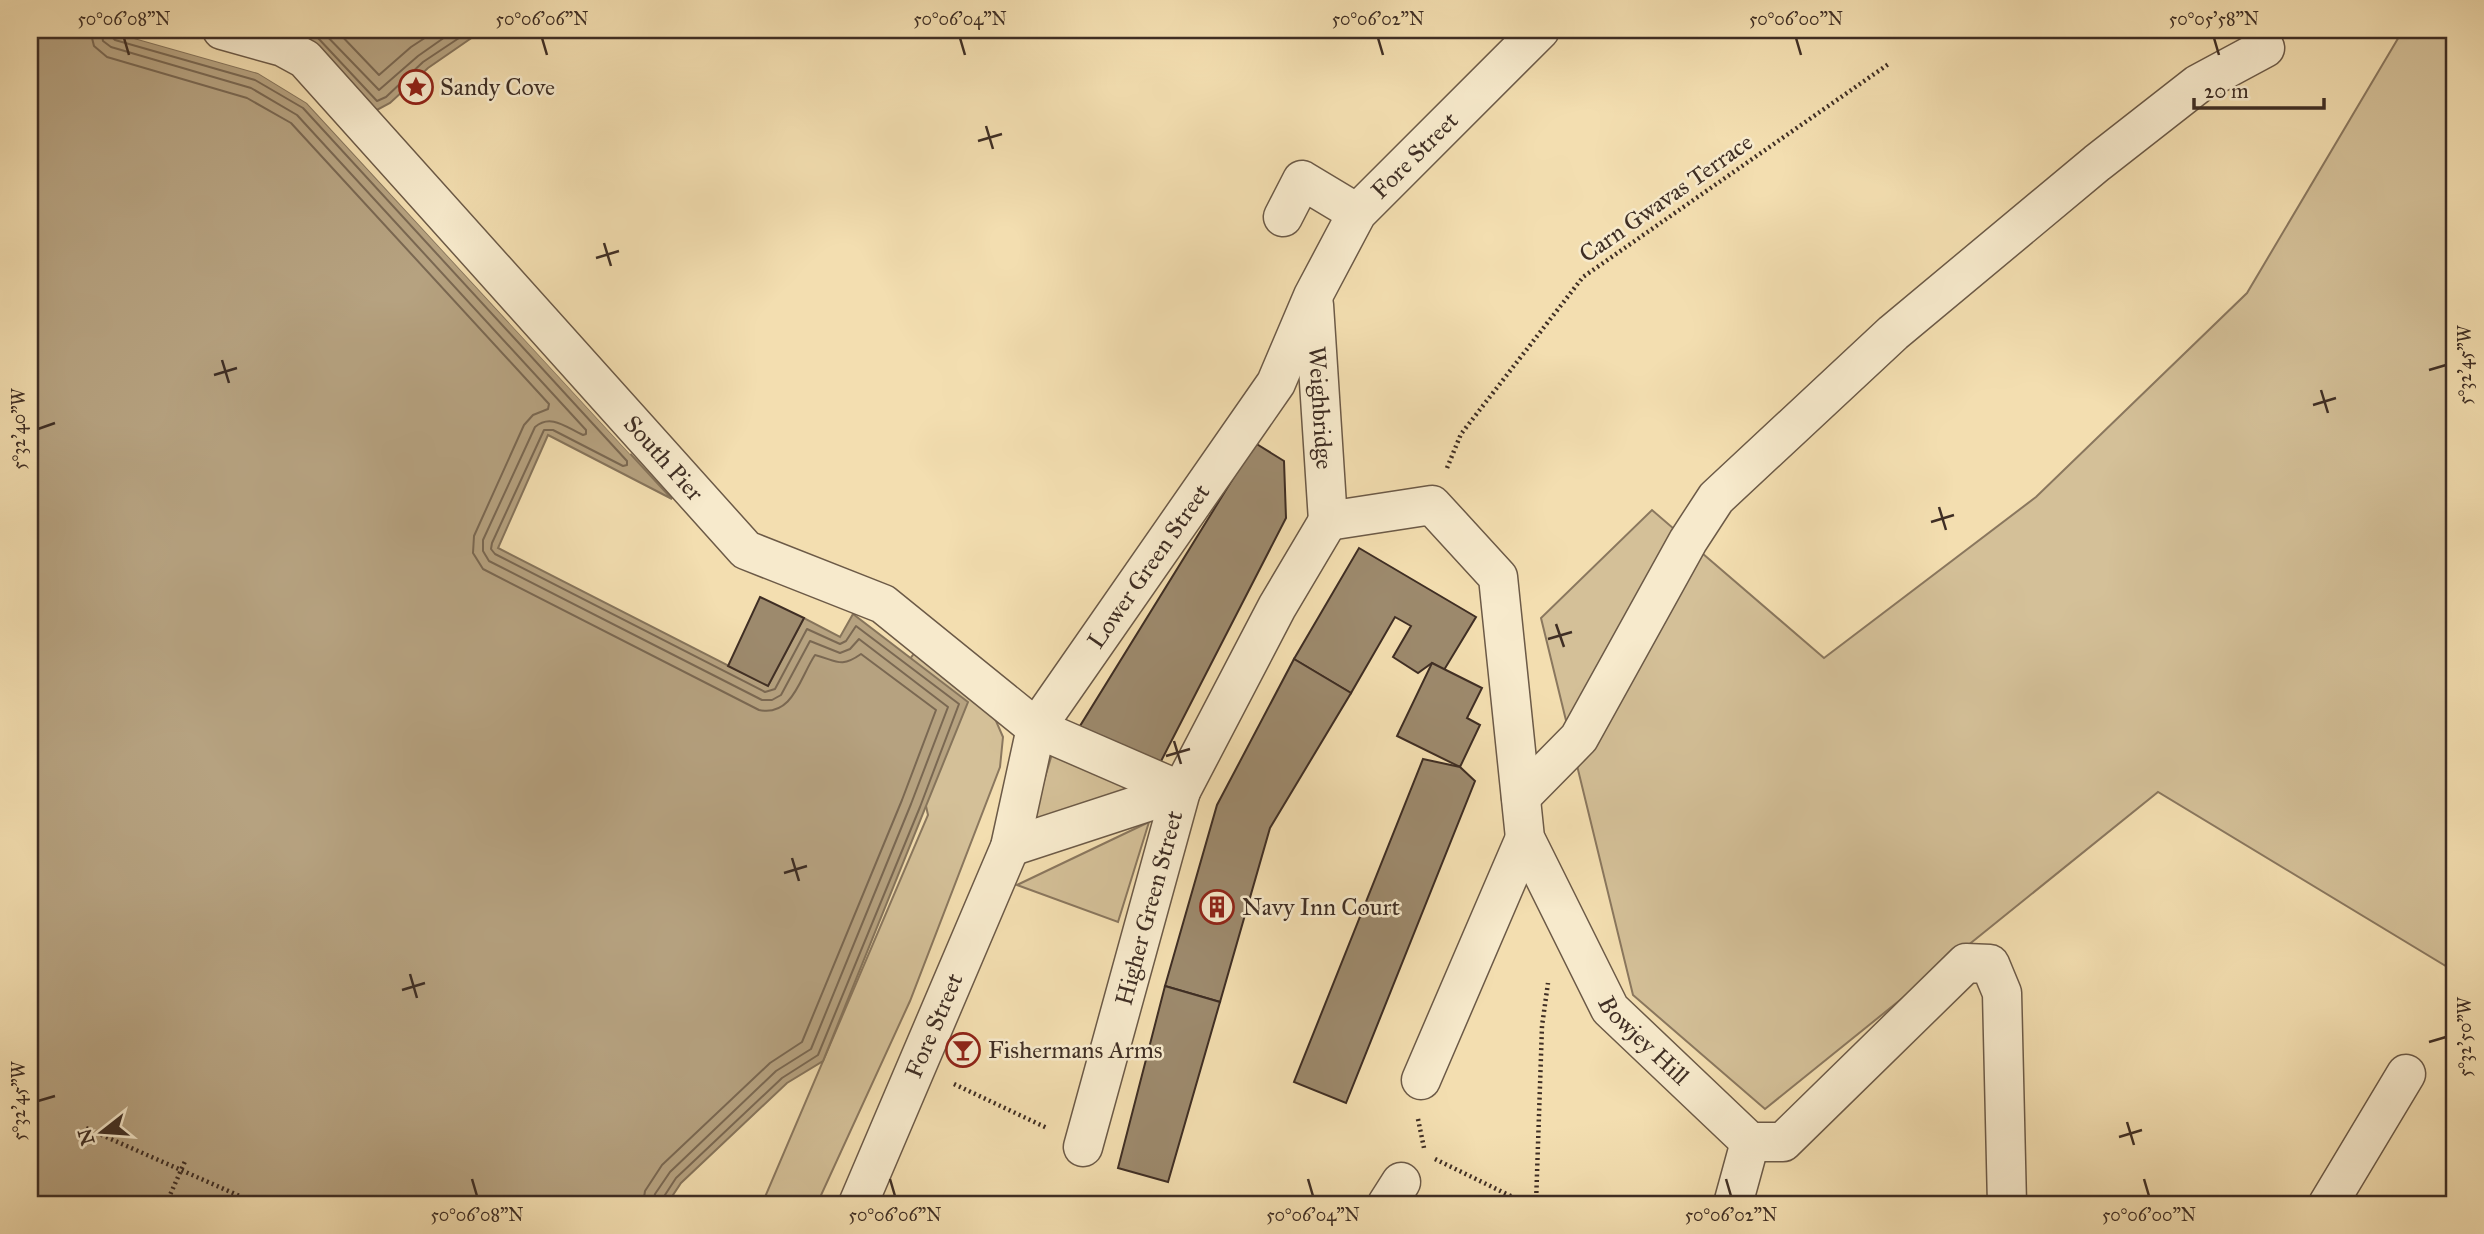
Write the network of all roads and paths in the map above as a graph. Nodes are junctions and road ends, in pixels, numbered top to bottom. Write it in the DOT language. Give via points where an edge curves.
graph roads {
  1 [pos="222,30"];
  2 [pos="1540,30"];
  3 [pos="2265,48"];
  4 [pos="1891,64"];
  5 [pos="1357,213"];
  6 [pos="1283,217"];
  7 [pos="1313,296"];
  8 [pos="1432,505"];
  9 [pos="1328,521"];
  10 [pos="1036,728"];
  11 [pos="1181,792"];
  12 [pos="1521,797"];
  13 [pos="1525,838"];
  14 [pos="1010,847"];
  15 [pos="1550,973"];
  16 [pos="915,1065"];
  17 [pos="2406,1074"];
  18 [pos="1421,1080"];
  19 [pos="86,1128"];
  20 [pos="1049,1129"];
  21 [pos="1750,1142"];
  22 [pos="1083,1147"];
  23 [pos="187,1159"];
  24 [pos="243,1197"];
  25 [pos="166,1204"];
  26 [pos="858,1204"];
  27 [pos="1527,1204"];
  28 [pos="1536,1204"];
  29 [pos="1733,1204"];
  30 [pos="2007,1204"];
  31 [pos="2328,1204"];
  1 -- 10 [label="street, South Pier" via="284,47 305,59 747,550 883,604"];
  2 -- 5 [label="street, Fore Street"];
  3 -- 12 [label="street" via="2198,83 2097,163 1893,333 1716,498 1579,738"];
  4 -- 8 [label="path, Carn Gwavas Terrace" via="1583,277 1461,434"];
  5 -- 6 [label="street" via="1307,169"];
  5 -- 7 [label="street, Fore Street"];
  7 -- 9 [label="street, Weighbridge"];
  7 -- 10 [label="street, Lower Green Street" via="1276,383"];
  8 -- 9 [label="street"];
  8 -- 12 [label="street, Bowjey Hill" via="1498,577"];
  9 -- 11 [label="street, Higher Green Street" via="1277,607"];
  10 -- 11 [label="street, South Pier"];
  10 -- 14 [label="street, Lower Green Street"];
  11 -- 14 [label="street, Higher Green Street"];
  11 -- 22 [label="street, Higher Green Street"];
  12 -- 13 [label="street, Bowjey Hill"];
  13 -- 18 [label="street"];
  13 -- 21 [label="street, Bowjey Hill" via="1610,1009"];
  14 -- 16 [label="street, Fore Street"];
  15 -- 28 [label="path" via="1542,1026"];
  16 -- 20 [label="path"];
  16 -- 26 [label="street, Fore Street"];
  17 -- 31 [label="street"];
  18 -- 27 [label="path" via="1418,1116 1425,1153"];
  19 -- 24 [label="path"];
  21 -- 29 [label="street"];
  21 -- 30 [label="street" via="1783,1142 1966,963 1990,964 2002,993"];
  23 -- 25 [label="path"];
}
